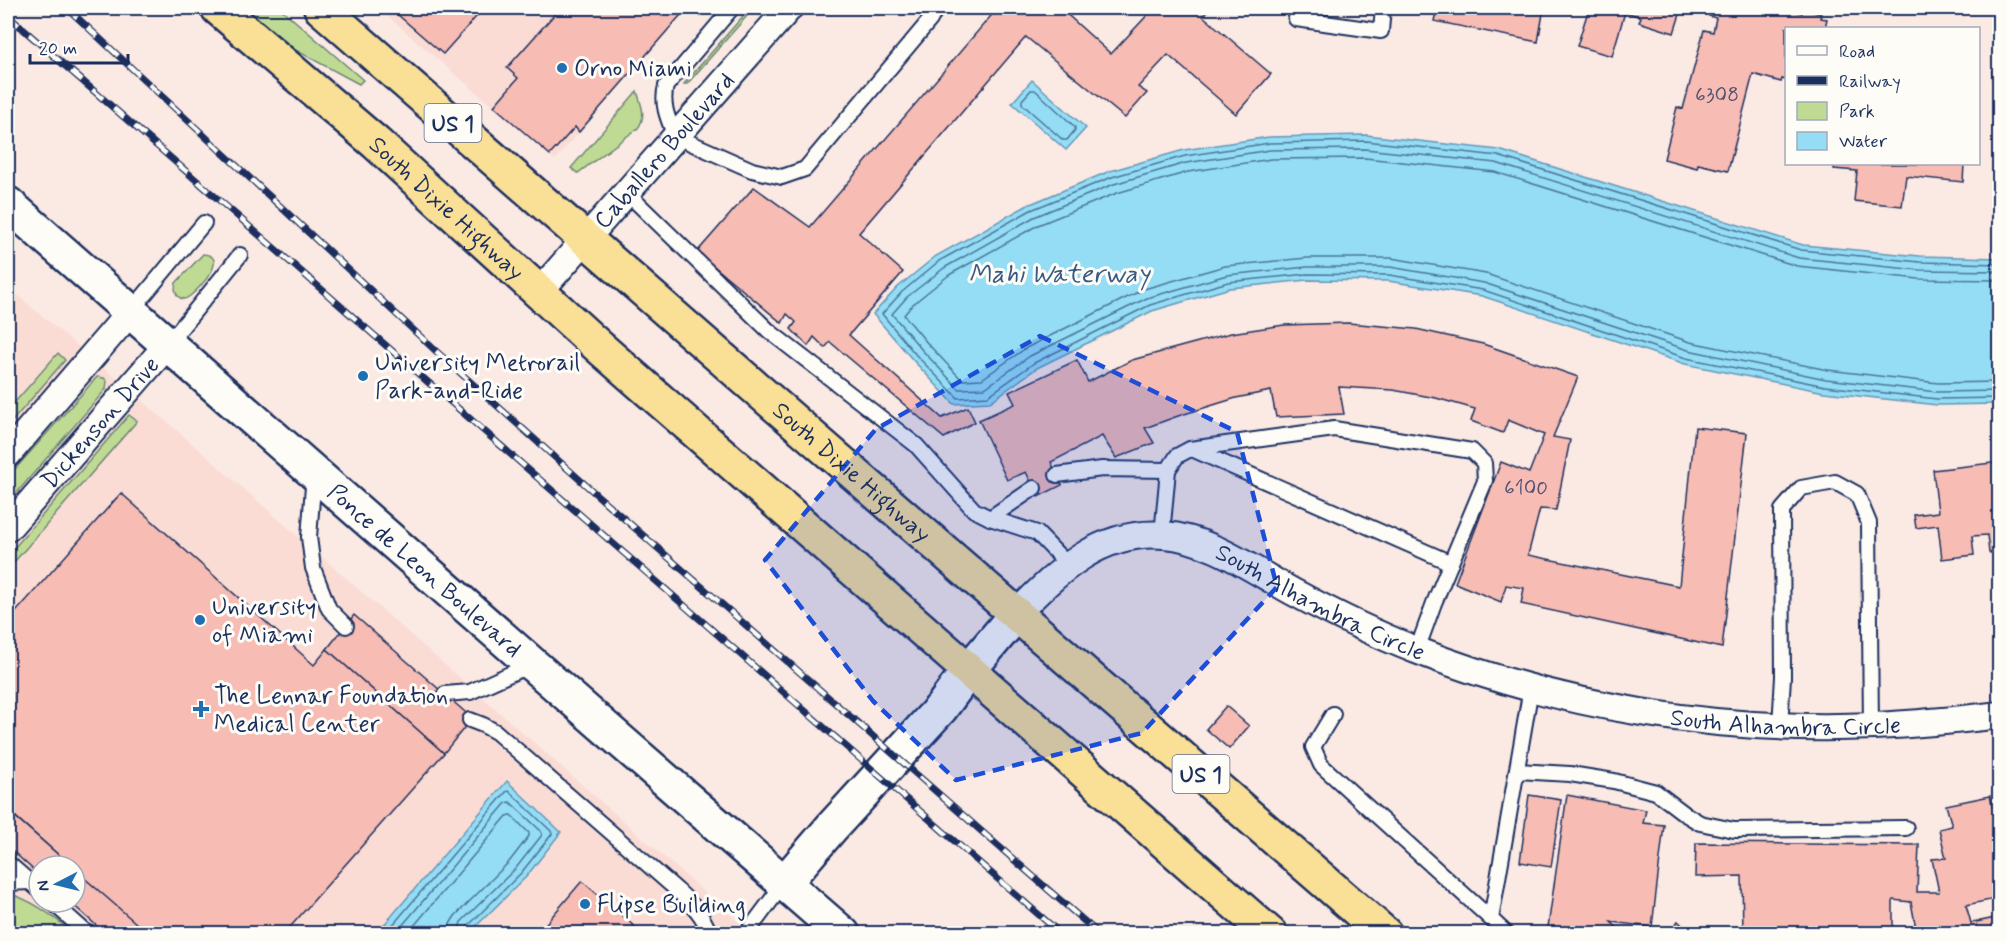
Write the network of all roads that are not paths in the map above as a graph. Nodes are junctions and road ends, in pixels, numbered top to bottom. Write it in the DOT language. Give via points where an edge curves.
graph roads {
  1 [pos="218,8"];
  2 [pos="321,8"];
  3 [pos="732,8"];
  4 [pos="789,8"];
  5 [pos="936,8"];
  6 [pos="1297,8"];
  7 [pos="1383,8"];
  8 [pos="675,136"];
  9 [pos="626,192"];
  10 [pos="8,204"];
  11 [pos="204,224"];
  12 [pos="586,238"];
  13 [pos="240,255"];
  14 [pos="539,292"];
  15 [pos="131,311"];
  16 [pos="168,344"];
  17 [pos="1190,449"];
  18 [pos="8,454"];
  19 [pos="1168,470"];
  20 [pos="314,472"];
  21 [pos="1057,475"];
  22 [pos="1034,488"];
  23 [pos="990,518"];
  24 [pos="8,528"];
  25 [pos="1162,535"];
  26 [pos="1451,563"];
  27 [pos="1068,565"];
  28 [pos="1017,613"];
  29 [pos="346,627"];
  30 [pos="1417,650"];
  31 [pos="532,664"];
  32 [pos="969,670"];
  33 [pos="1532,688"];
  34 [pos="445,694"];
  35 [pos="1333,714"];
  36 [pos="2000,715"];
  37 [pos="470,720"];
  38 [pos="1780,726"];
  39 [pos="1871,726"];
  40 [pos="1517,771"];
  41 [pos="1906,828"];
  42 [pos="8,862"];
  43 [pos="27,880"];
  44 [pos="8,883"];
  45 [pos="784,883"];
  46 [pos="27,885"];
  47 [pos="66,914"];
  48 [pos="1491,919"];
  49 [pos="88,933"];
  50 [pos="710,933"];
  51 [pos="746,933"];
  52 [pos="843,933"];
  53 [pos="1270,933"];
  54 [pos="1385,933"];
  55 [pos="1507,933"];
  1 -- 14 [label="highway, South Dixie Highway / US 1" via="376,143"];
  2 -- 12 [label="highway, South Dixie Highway / US 1"];
  3 -- 8 [label="lane" via="666,86 663,98"];
  4 -- 8 [label="street, Caballero Boulevard"];
  5 -- 8 [label="lane" via="805,169 782,177 752,170"];
  6 -- 7 [label="lane" via="1296,19 1381,31"];
  8 -- 9 [label="street, Caballero Boulevard"];
  9 -- 12 [label="street, Caballero Boulevard"];
  9 -- 23 [label="lane" via="769,331 916,445 974,510"];
  10 -- 15 [label="street, Ponce de Leon Boulevard"];
  11 -- 15 [label="lane"];
  12 -- 14 [label="street, Caballero Boulevard"];
  12 -- 28 [label="highway, South Dixie Highway / US 1"];
  13 -- 16 [label="lane"];
  14 -- 32 [label="highway, South Dixie Highway / US 1"];
  15 -- 16 [label="street, Ponce de Leon Boulevard"];
  15 -- 18 [label="street, Dickenson Drive"];
  16 -- 20 [label="street, Ponce de Leon Boulevard"];
  16 -- 24 [label="street, Dickenson Drive"];
  17 -- 19 [label="lane" via="1176,456"];
  17 -- 26 [label="lane"];
  17 -- 26 [label="lane" via="1334,429 1472,451 1484,463 1485,481"];
  19 -- 21 [label="lane" via="1102,469"];
  19 -- 25 [label="lane"];
  20 -- 29 [label="lane" via="309,537 313,568 328,609"];
  20 -- 31 [label="street, Ponce de Leon Boulevard"];
  22 -- 23 [label="lane"];
  23 -- 27 [label="lane" via="1037,533"];
  25 -- 27 [label="street, South Alhambra Circle" via="1123,538 1104,544"];
  25 -- 30 [label="street, South Alhambra Circle" via="1216,550 1349,621"];
  26 -- 30 [label="lane"];
  27 -- 28 [label="street, South Alhambra Circle"];
  28 -- 32 [label="street, South Alhambra Circle"];
  28 -- 54 [label="highway, South Dixie Highway / US 1"];
  30 -- 33 [label="street, South Alhambra Circle"];
  31 -- 34 [label="lane" via="470,692"];
  31 -- 45 [label="street, Ponce de Leon Boulevard"];
  32 -- 45 [label="street, South Alhambra Circle" via="941,708"];
  32 -- 53 [label="highway, South Dixie Highway / US 1"];
  33 -- 38 [label="street, South Alhambra Circle" via="1647,714"];
  33 -- 40 [label="lane"];
  35 -- 48 [label="lane" via="1313,747 1320,765"];
  36 -- 39 [label="street, South Alhambra Circle"];
  37 -- 50 [label="lane" via="496,732 678,891 695,907"];
  38 -- 39 [label="street, South Alhambra Circle"];
  38 -- 39 [label="lane" via="1782,510 1801,488 1835,482 1857,494 1869,523"];
  40 -- 41 [label="lane" via="1570,774 1656,792 1700,823 1734,830"];
  40 -- 48 [label="lane"];
  42 -- 43 [label="lane"];
  44 -- 46 [label="lane"];
  45 -- 51 [label="lane"];
  45 -- 52 [label="street, Ponce de Leon Boulevard"];
  47 -- 49 [label="lane"];
  48 -- 55 [label="lane"];
}
